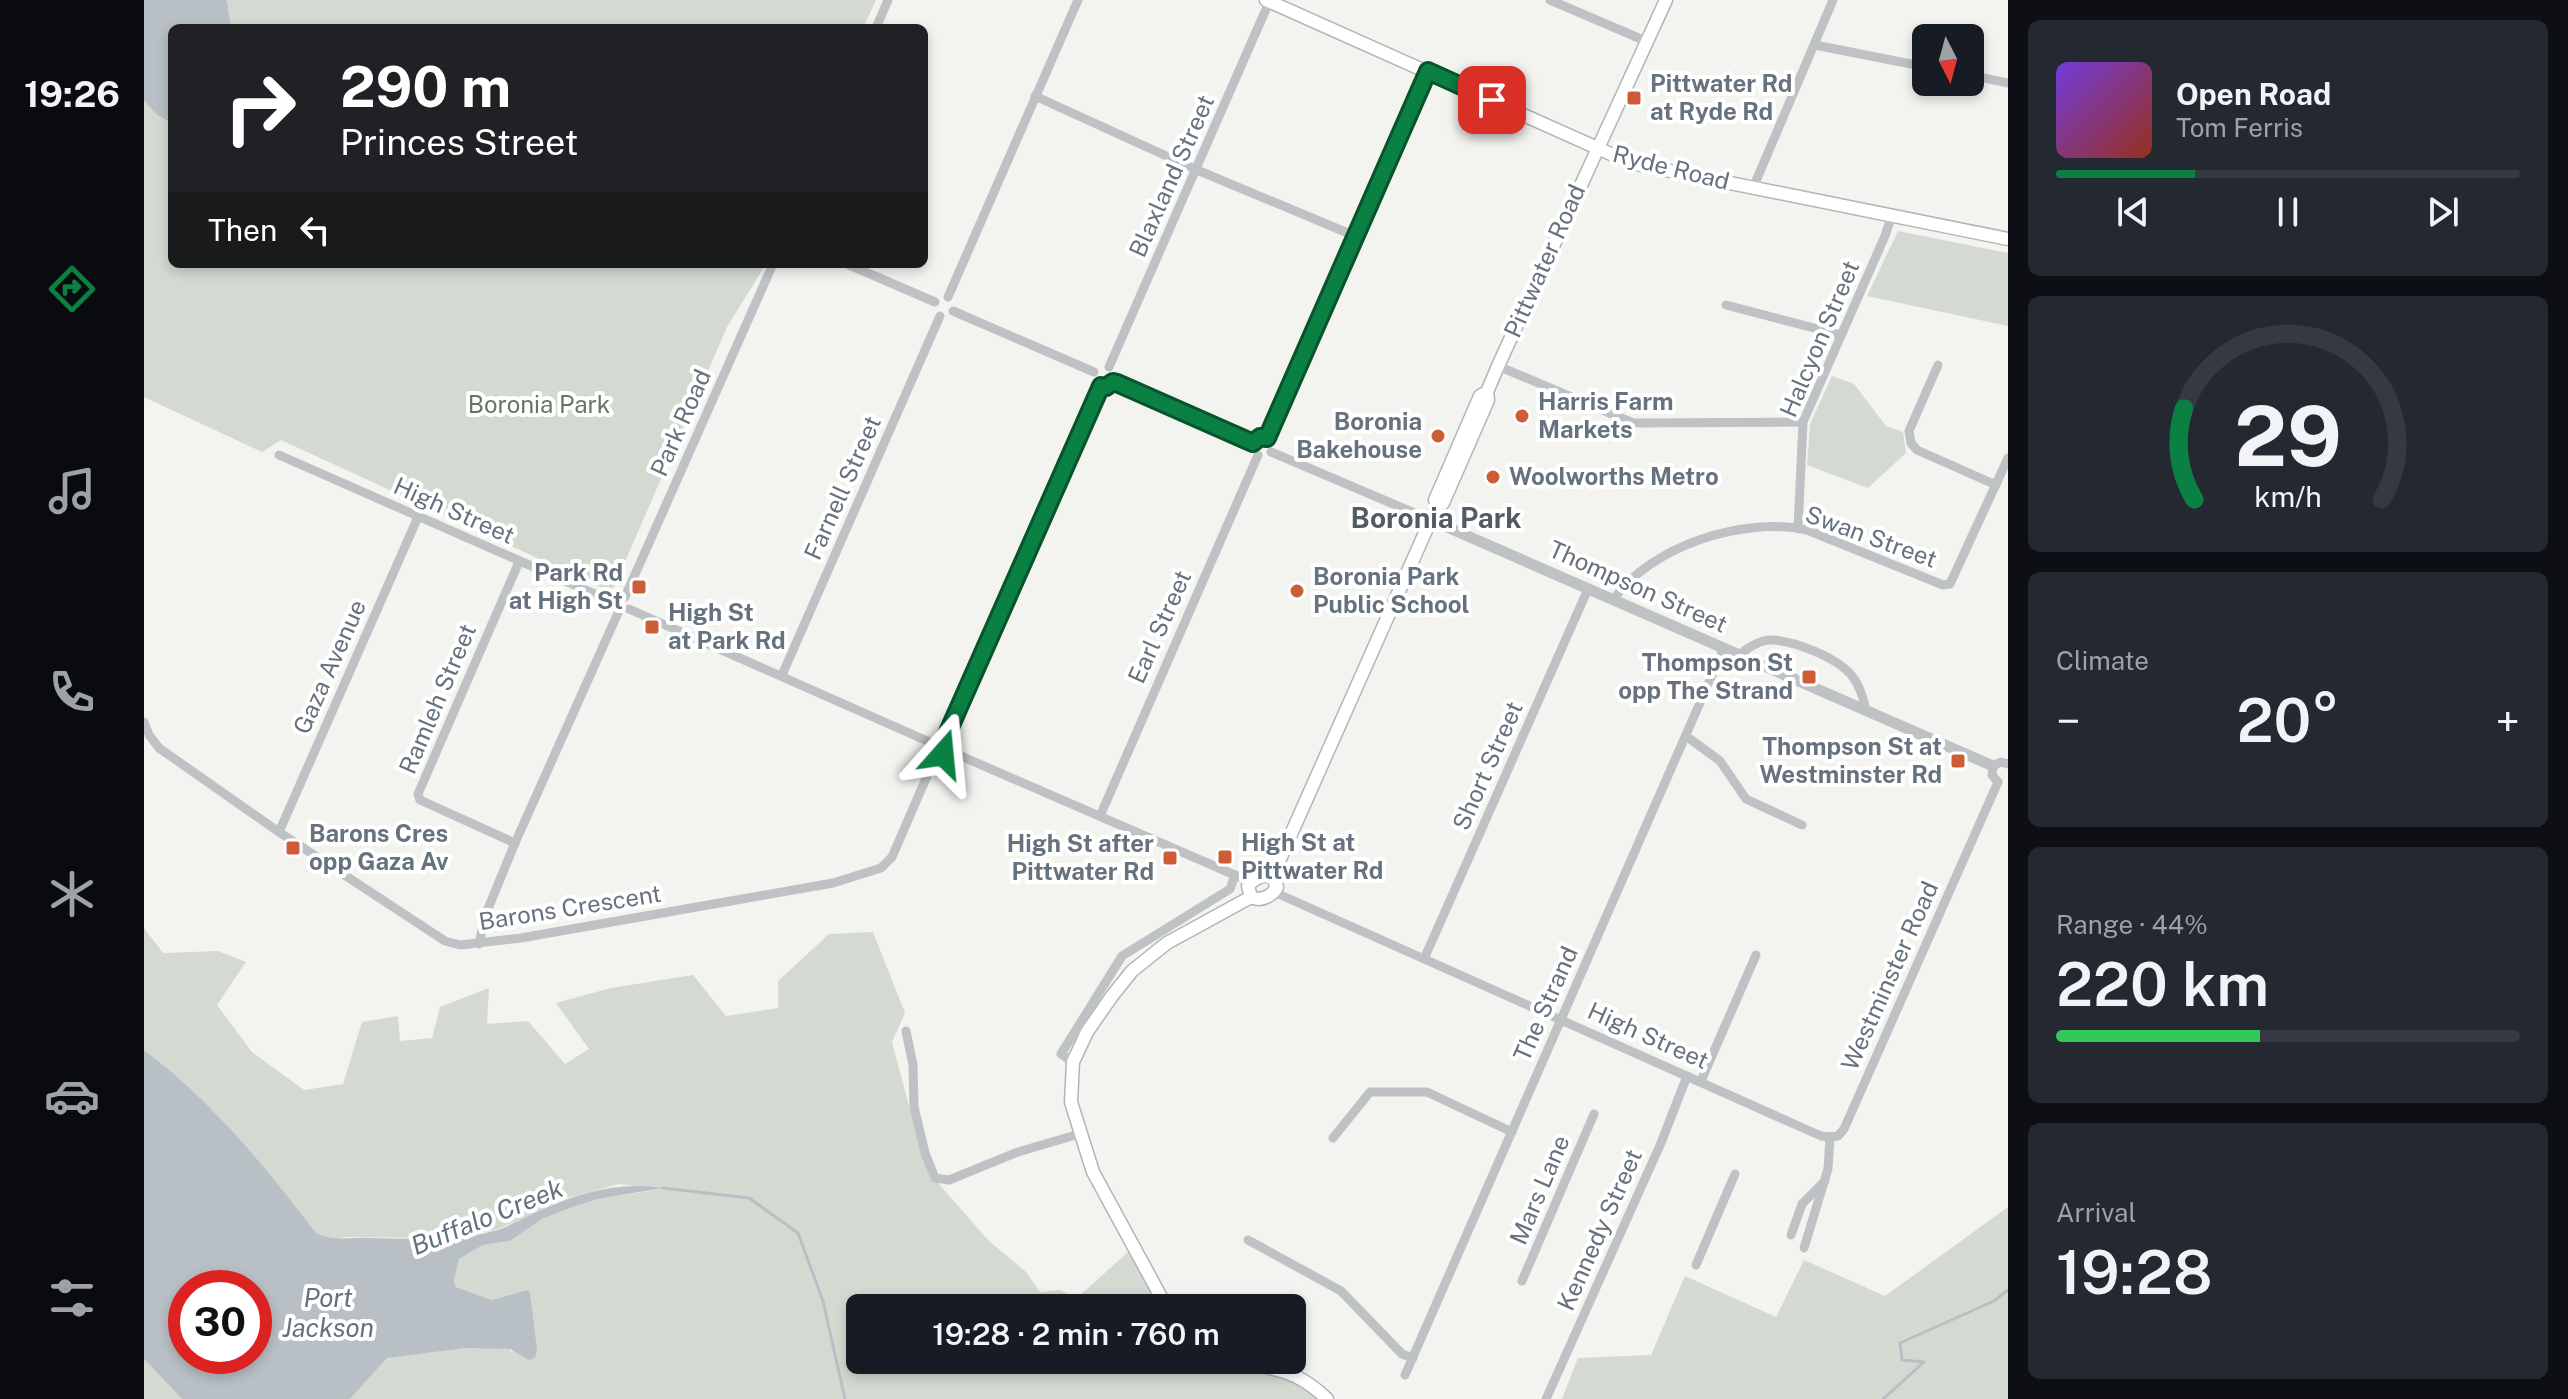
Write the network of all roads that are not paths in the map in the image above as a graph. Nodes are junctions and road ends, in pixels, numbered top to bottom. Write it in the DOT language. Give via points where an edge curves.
graph roads {
  1 [pos="888,0"];
  2 [pos="1078,0"];
  3 [pos="1550,0"];
  4 [pos="1666,0"];
  5 [pos="1833,0"];
  6 [pos="1268,1"];
  7 [pos="878,24"];
  8 [pos="1648,42"];
  9 [pos="1815,45"];
  10 [pos="1912,64"];
  11 [pos="1428,71"];
  12 [pos="1984,78"];
  13 [pos="2008,83"];
  14 [pos="1035,96"];
  15 [pos="1597,148"];
  16 [pos="1197,170"];
  17 [pos="1753,188"];
  18 [pos="1892,215"];
  19 [pos="1355,236"];
  20 [pos="2008,239"];
  21 [pos="771,268"];
  22 [pos="856,268"];
  23 [pos="948,297"];
  24 [pos="935,302"];
  25 [pos="1726,305"];
  26 [pos="953,311"];
  27 [pos="940,316"];
  28 [pos="1841,335"];
  29 [pos="1938,365"];
  30 [pos="1498,366"];
  31 [pos="1109,367"];
  32 [pos="1094,372"];
  33 [pos="1113,382"];
  34 [pos="1101,386"];
  35 [pos="1803,422"];
  36 [pos="1267,438"];
  37 [pos="1253,443"];
  38 [pos="1271,452"];
  39 [pos="279,455"];
  40 [pos="1258,455"];
  41 [pos="2008,458"];
  42 [pos="1996,485"];
  43 [pos="418,517"];
  44 [pos="1431,520"];
  45 [pos="1798,528"];
  46 [pos="519,562"];
  47 [pos="1588,589"];
  48 [pos="625,597"];
  49 [pos="1613,600"];
  50 [pos="613,602"];
  51 [pos="629,609"];
  52 [pos="618,613"];
  53 [pos="1724,648"];
  54 [pos="1739,655"];
  55 [pos="782,675"];
  56 [pos="1866,710"];
  57 [pos="144,722"];
  58 [pos="1686,736"];
  59 [pos="941,747"];
  60 [pos="2008,763"];
  61 [pos="1993,766"];
  62 [pos="2003,782"];
  63 [pos="1100,816"];
  64 [pos="1802,825"];
  65 [pos="279,832"];
  66 [pos="515,843"];
  67 [pos="1235,875"];
  68 [pos="1272,877"];
  69 [pos="1251,882"];
  70 [pos="1274,892"];
  71 [pos="1251,897"];
  72 [pos="479,944"];
  73 [pos="1756,955"];
  74 [pos="1424,959"];
  75 [pos="1562,1019"];
  76 [pos="906,1031"];
  77 [pos="1073,1062"];
  78 [pos="1687,1076"];
  79 [pos="1701,1081"];
  80 [pos="1594,1114"];
  81 [pos="1512,1132"];
  82 [pos="1079,1134"];
  83 [pos="1830,1137"];
  84 [pos="1333,1138"];
  85 [pos="1735,1174"];
  86 [pos="1825,1181"];
  87 [pos="1791,1235"];
  88 [pos="1248,1240"];
  89 [pos="1804,1248"];
  90 [pos="1696,1265"];
  91 [pos="1522,1281"];
  92 [pos="1159,1294"];
  93 [pos="1413,1358"];
  94 [pos="1291,1374"];
  95 [pos="1405,1375"];
  96 [pos="1327,1399"];
  97 [pos="1546,1399"];
  1 -- 7 [label="street"];
  2 -- 14 [label="street"];
  3 -- 8 [label="street"];
  4 -- 8 [label="main road, Pittwater Road"];
  5 -- 9 [label="street"];
  6 -- 11 [label="main road, Ryde Road"];
  6 -- 16 [label="street, Blaxland Street"];
  8 -- 15 [label="main road, Pittwater Road"];
  9 -- 10 [label="street"];
  9 -- 17 [label="street"];
  11 -- 15 [label="main road, Ryde Road"];
  11 -- 19 [label="street"];
  12 -- 13 [label="street"];
  14 -- 16 [label="street"];
  14 -- 23 [label="street"];
  15 -- 17 [label="main road, Ryde Road" via="1631,163"];
  15 -- 30 [label="main road, Pittwater Road"];
  16 -- 19 [label="street"];
  16 -- 31 [label="street, Blaxland Street"];
  17 -- 18 [label="main road, Ryde Road"];
  18 -- 20 [label="main road, Ryde Road"];
  18 -- 28 [label="street, Halcyon Street"];
  19 -- 36 [label="street"];
  21 -- 48 [label="street, Park Road"];
  22 -- 24 [label="street"];
  23 -- 24 [label="street"];
  23 -- 26 [label="street"];
  24 -- 27 [label="street"];
  25 -- 28 [label="street"];
  26 -- 27 [label="street"];
  26 -- 32 [label="street"];
  27 -- 55 [label="street, Farnell Street"];
  28 -- 35 [label="street, Halcyon Street"];
  29 -- 42 [label="street" via="1909,431 1911,443"];
  30 -- 35 [label="street" via="1633,423"];
  30 -- 44 [label="main road, Pittwater Road" via="1477,401"];
  31 -- 32 [label="street"];
  31 -- 33 [label="street"];
  32 -- 34 [label="street" via="1094,381"];
  33 -- 34 [label="street"];
  33 -- 37 [label="street"];
  34 -- 59 [label="street"];
  35 -- 45 [label="street, Halcyon Street"];
  36 -- 37 [label="street"];
  36 -- 38 [label="street"];
  37 -- 40 [label="street"];
  38 -- 40 [label="street"];
  38 -- 44 [label="street"];
  39 -- 43 [label="street, High Street"];
  40 -- 63 [label="street, Earl Street"];
  41 -- 42 [label="street, Swan Street"];
  42 -- 45 [label="street, Swan Street" via="1950,584"];
  43 -- 46 [label="street, High Street"];
  43 -- 65 [label="street, Gaza Avenue"];
  44 -- 47 [label="street, Thompson Street"];
  44 -- 68 [label="main road, Pittwater Road"];
  45 -- 49 [label="street, Swan Street" via="1746,529 1691,544 1640,571"];
  46 -- 50 [label="street, High Street"];
  46 -- 66 [label="street, Ramleh Street" via="418,794 420,800"];
  47 -- 49 [label="street, Thompson Street"];
  47 -- 74 [label="street, Short Street"];
  48 -- 50 [label="street"];
  48 -- 51 [label="street"];
  49 -- 53 [label="street, Thompson Street"];
  50 -- 52 [label="street"];
  51 -- 52 [label="street"];
  51 -- 55 [label="street"];
  52 -- 66 [label="street"];
  53 -- 54 [label="street, Thompson Street"];
  53 -- 58 [label="street, The Strand"];
  54 -- 56 [label="street, Thompson Street"];
  54 -- 56 [label="street, Thompson Street" via="1771,640 1817,652 1851,675"];
  55 -- 59 [label="street"];
  56 -- 61 [label="street, Thompson Street"];
  57 -- 65 [label="street, Barons Crescent" via="159,748"];
  58 -- 64 [label="street" via="1720,761 1746,799"];
  58 -- 75 [label="street, The Strand"];
  59 -- 63 [label="street"];
  59 -- 72 [label="street, Barons Crescent" via="892,857 881,868 833,883"];
  60 -- 61 [label="street"];
  61 -- 62 [label="street" via="1992,775"];
  62 -- 83 [label="street, Westminster Road" via="1844,1129"];
  63 -- 67 [label="street"];
  65 -- 72 [label="street, Barons Crescent" via="445,941"];
  66 -- 72 [label="street"];
  67 -- 69 [label="street"];
  67 -- 77 [label="street" via="1230,889 1122,956 1061,1054"];
  68 -- 69 [label="main road"];
  68 -- 70 [label="main road"];
  69 -- 71 [label="main road"];
  70 -- 71 [label="main road"];
  70 -- 74 [label="street, High Street"];
  71 -- 77 [label="main road" via="1144,960 1100,1012"];
  73 -- 79 [label="street"];
  74 -- 75 [label="street, High Street"];
  75 -- 78 [label="street, High Street"];
  75 -- 81 [label="street, The Strand"];
  76 -- 82 [label="street" via="914,1107 935,1178 949,1180"];
  77 -- 82 [label="main road" via="1071,1102"];
  78 -- 79 [label="street, High Street"];
  78 -- 97 [label="street, Kennedy Street"];
  79 -- 83 [label="street, High Street"];
  80 -- 91 [label="street, Mars Lane"];
  81 -- 84 [label="street" via="1427,1092 1370,1092"];
  81 -- 93 [label="street, The Strand"];
  82 -- 92 [label="main road" via="1093,1172"];
  83 -- 86 [label="street"];
  85 -- 90 [label="street"];
  86 -- 87 [label="street" via="1802,1204"];
  86 -- 89 [label="street"];
  88 -- 93 [label="street" via="1341,1291 1402,1354"];
  93 -- 95 [label="street, The Strand"];
  94 -- 96 [label="main road"];
}
